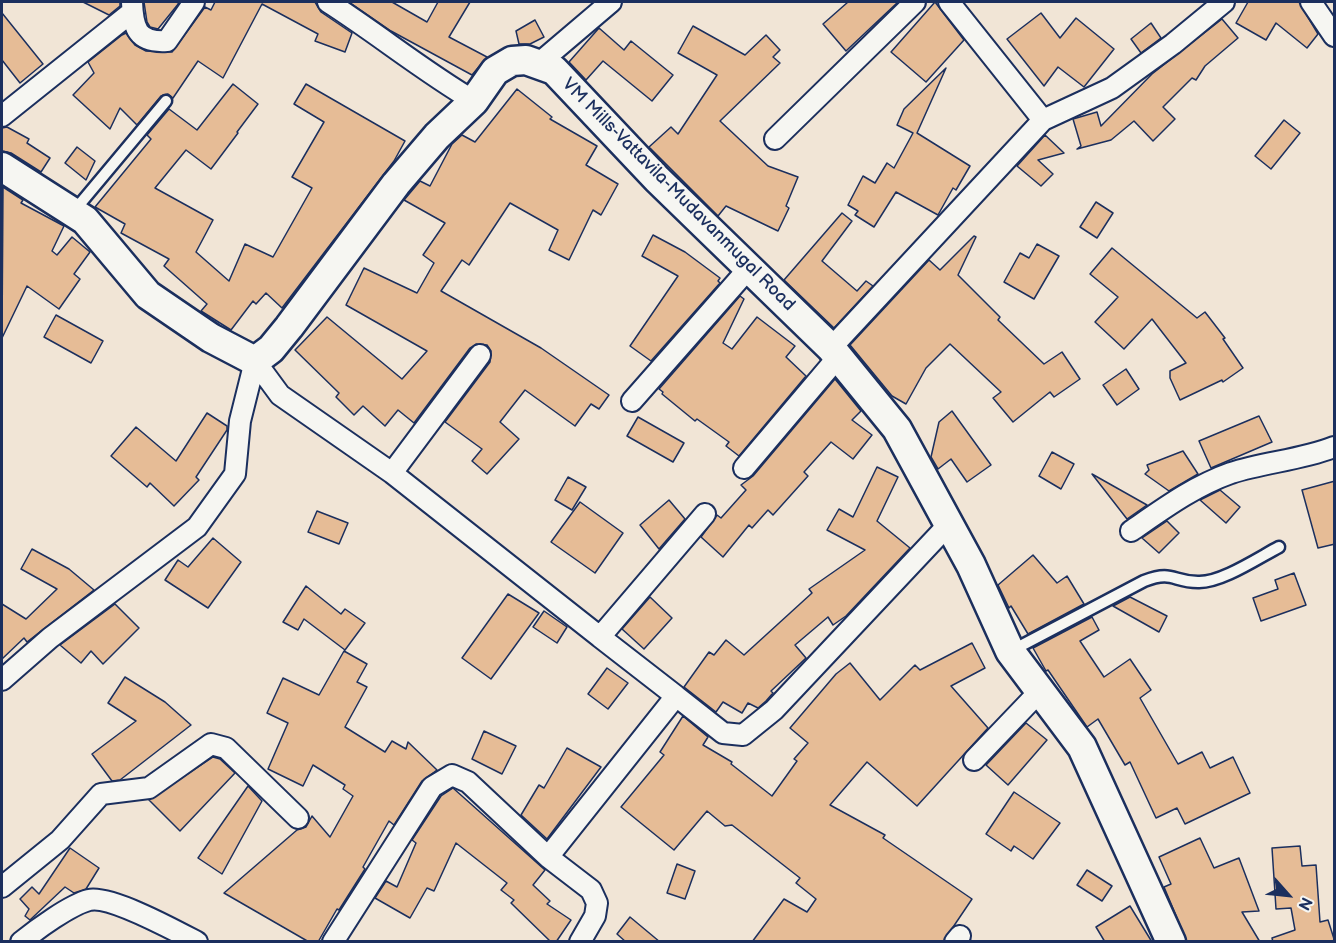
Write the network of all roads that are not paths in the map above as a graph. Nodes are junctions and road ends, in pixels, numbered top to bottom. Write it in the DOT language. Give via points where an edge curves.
graph roads {
  1 [pos="194,2"];
  2 [pos="328,2"];
  3 [pos="611,2"];
  4 [pos="915,2"];
  5 [pos="949,2"];
  6 [pos="1224,2"];
  7 [pos="1311,2"];
  8 [pos="132,7"];
  9 [pos="1335,36"];
  10 [pos="538,64"];
  11 [pos="166,101"];
  12 [pos="474,101"];
  13 [pos="2,116"];
  14 [pos="1043,120"];
  15 [pos="775,140"];
  16 [pos="2,167"];
  17 [pos="74,211"];
  18 [pos="749,268"];
  19 [pos="835,352"];
  20 [pos="480,355"];
  21 [pos="255,361"];
  22 [pos="632,401"];
  23 [pos="1335,447"];
  24 [pos="744,468"];
  25 [pos="392,473"];
  26 [pos="705,514"];
  27 [pos="950,524"];
  28 [pos="1131,531"];
  29 [pos="1279,547"];
  30 [pos="600,637"];
  31 [pos="1010,651"];
  32 [pos="2,680"];
  33 [pos="1040,691"];
  34 [pos="676,696"];
  35 [pos="974,759"];
  36 [pos="298,818"];
  37 [pos="548,857"];
  38 [pos="2,887"];
  39 [pos="21,942"];
  40 [pos="197,942"];
  41 [pos="333,942"];
  42 [pos="580,942"];
  43 [pos="1171,942"];
  1 -- 8 [label="street" via="167,41 156,42 141,35 132,24"];
  2 -- 12 [label="street" via="429,75"];
  3 -- 10 [label="street"];
  4 -- 15 [label="street"];
  5 -- 14 [label="street"];
  6 -- 14 [label="street" via="1112,88"];
  7 -- 9 [label="street"];
  8 -- 13 [label="street"];
  10 -- 12 [label="street, VM Mills-Vattavila-Mudavanmugal Road" via="512,61 495,71"];
  10 -- 18 [label="street, VM Mills-Vattavila-Mudavanmugal Road" via="554,70 657,179"];
  11 -- 17 [label="lane"];
  12 -- 21 [label="street, VM Mills-Vattavila-Mudavanmugal Road" via="396,184 289,327"];
  14 -- 19 [label="street"];
  16 -- 17 [label="street"];
  17 -- 21 [label="street" via="148,295 211,338"];
  18 -- 19 [label="street, VM Mills-Vattavila-Mudavanmugal Road"];
  18 -- 22 [label="street"];
  19 -- 24 [label="street"];
  19 -- 27 [label="street, VM Mills-Vattavila-Mudavanmugal Road" via="897,429"];
  20 -- 25 [label="street"];
  21 -- 25 [label="street" via="280,395"];
  21 -- 32 [label="street" via="240,421 235,474 197,526 50,638"];
  23 -- 28 [label="street" via="1232,473 1198,488"];
  25 -- 30 [label="street"];
  26 -- 30 [label="street"];
  27 -- 31 [label="street, VM Mills-Vattavila-Mudavanmugal Road"];
  27 -- 34 [label="street" via="774,710 743,735 723,733"];
  29 -- 31 [label="lane" via="1217,578 1198,582 1162,574"];
  30 -- 34 [label="street"];
  31 -- 33 [label="street, VM Mills-Vattavila-Mudavanmugal Road"];
  33 -- 35 [label="street"];
  33 -- 43 [label="street, VM Mills-Vattavila-Mudavanmugal Road" via="1082,747"];
  34 -- 37 [label="street"];
  36 -- 38 [label="street" via="226,748 211,744 149,788 101,794 60,840"];
  37 -- 41 [label="street" via="468,782 452,775 432,787"];
  37 -- 42 [label="street" via="591,890 597,903 596,916"];
  39 -- 40 [label="street" via="90,900 108,901"];
}
